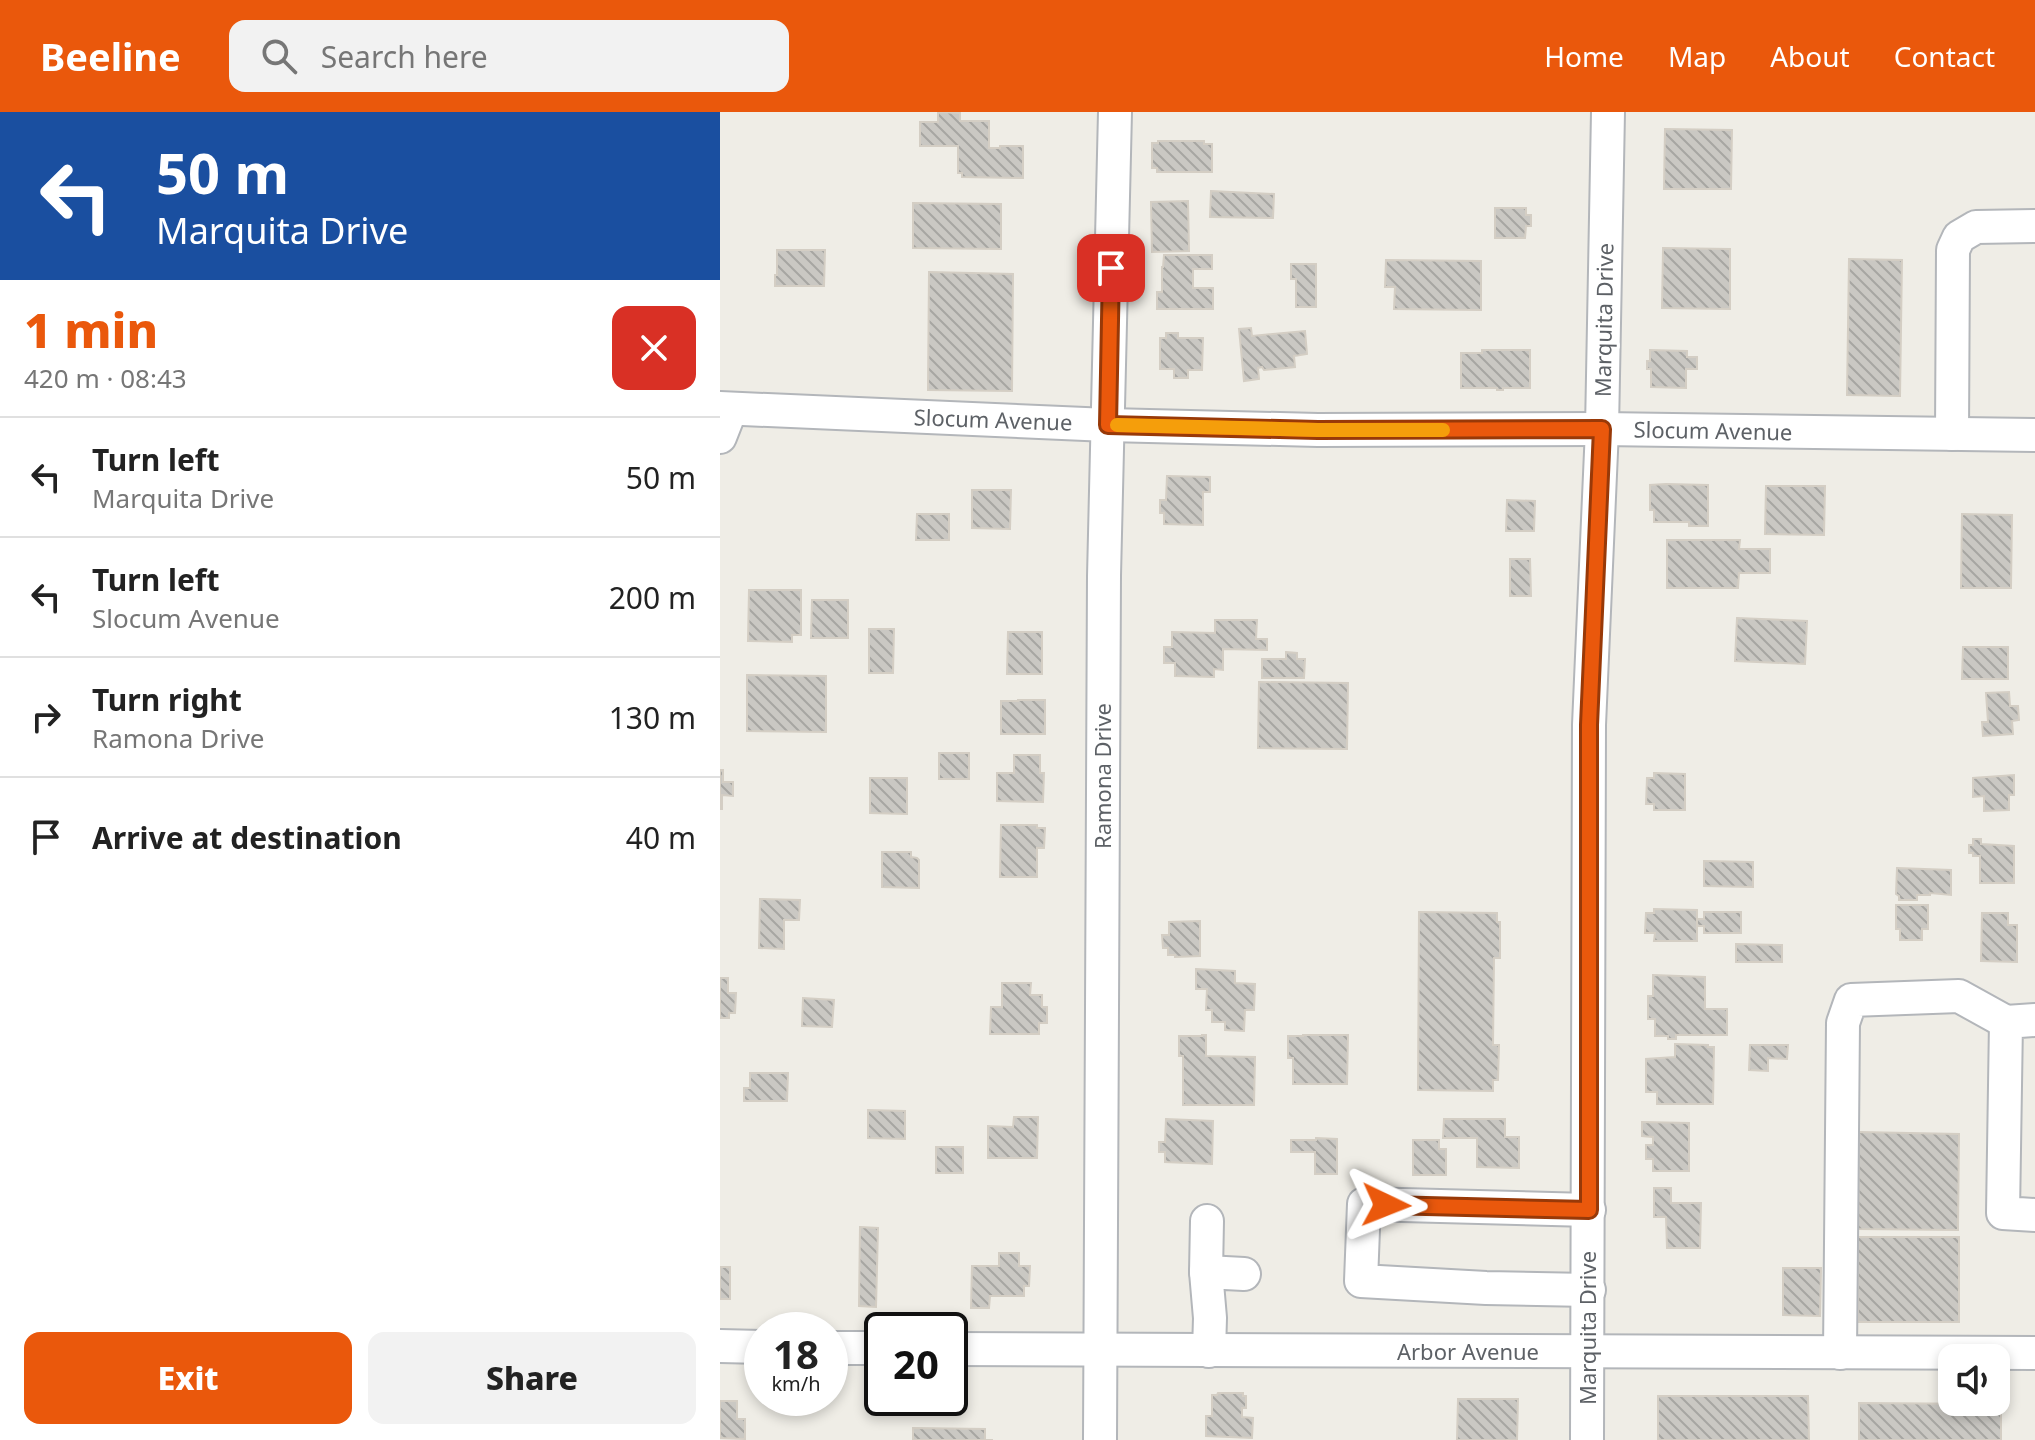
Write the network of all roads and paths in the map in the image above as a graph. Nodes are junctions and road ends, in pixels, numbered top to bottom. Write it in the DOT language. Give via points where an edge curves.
graph roads {
  1 [pos="1115,112"];
  2 [pos="1608,112"];
  3 [pos="2035,226"];
  4 [pos="724,418"];
  5 [pos="1108,425"];
  6 [pos="1602,429"];
  7 [pos="1952,434"];
  8 [pos="2035,435"];
  9 [pos="2020,1021"];
  10 [pos="1589,1210"];
  11 [pos="2035,1215"];
  12 [pos="1207,1221"];
  13 [pos="1206,1272"];
  14 [pos="1244,1274"];
  15 [pos="1589,1290"];
  16 [pos="720,1346"];
  17 [pos="744,1347"];
  18 [pos="968,1349"];
  19 [pos="1102,1351"];
  20 [pos="1209,1351"];
  21 [pos="1589,1352"];
  22 [pos="1840,1353"];
  23 [pos="2035,1353"];
  24 [pos="1100,1440"];
  25 [pos="1587,1440"];
  1 -- 5 [label="street, Ramona Drive"];
  2 -- 6 [label="street, Marquita Drive"];
  3 -- 7 [label="street" via="1976,227 1959,237 1953,250"];
  4 -- 5 [label="street, Slocum Avenue"];
  5 -- 6 [label="street, Slocum Avenue"];
  5 -- 19 [label="street, Ramona Drive"];
  6 -- 7 [label="street, Slocum Avenue"];
  6 -- 10 [label="street, Marquita Drive" via="1589,725"];
  7 -- 8 [label="street, Slocum Avenue"];
  9 -- 11 [label="street" via="2003,1213"];
  9 -- 22 [label="street" via="1959,996 1851,1000 1843,1023"];
  10 -- 15 [label="street, Marquita Drive"];
  10 -- 15 [label="street" via="1364,1204 1361,1281"];
  12 -- 13 [label="street"];
  13 -- 14 [label="street"];
  13 -- 20 [label="street"];
  15 -- 21 [label="street, Marquita Drive"];
  16 -- 17 [label="street"];
  18 -- 19 [label="street, Arbor Avenue"];
  19 -- 20 [label="street, Arbor Avenue"];
  19 -- 24 [label="street, Ramona Drive"];
  20 -- 21 [label="street, Arbor Avenue"];
  21 -- 22 [label="street, Arbor Avenue"];
  21 -- 25 [label="street, Marquita Drive"];
  22 -- 23 [label="street, Arbor Avenue"];
}
